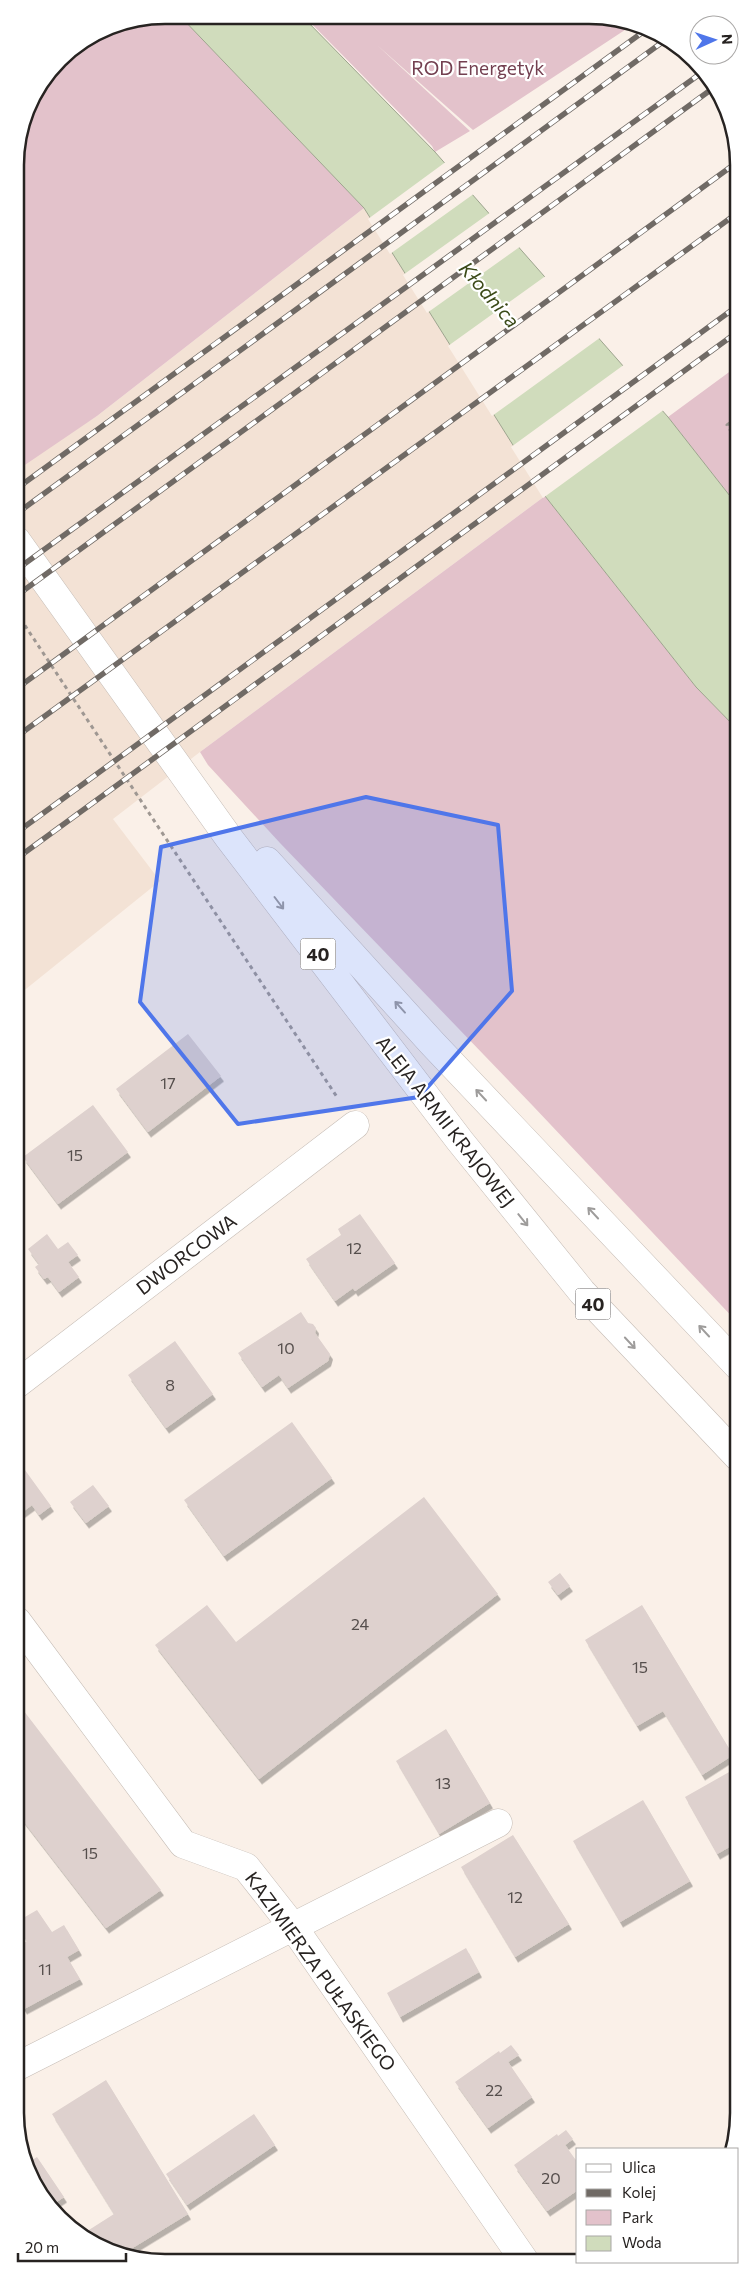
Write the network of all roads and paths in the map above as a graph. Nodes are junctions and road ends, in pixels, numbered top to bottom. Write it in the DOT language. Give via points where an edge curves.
graph roads {
  1 [pos="24,551"];
  2 [pos="24,624"];
  3 [pos="177,766"];
  4 [pos="355,1124"];
  5 [pos="730,1358"];
  6 [pos="24,1379"];
  7 [pos="730,1448"];
  8 [pos="24,1630"];
  9 [pos="498,1822"];
  10 [pos="294,1928"];
  11 [pos="24,2063"];
  12 [pos="520,2254"];
  1 -- 3 [label="main road, ALEJA ARMII KRAJOWEJ / 40"];
  2 -- 4 [label="path"];
  5 -- 3 [label="main road, ALEJA ARMII KRAJOWEJ / 40, one-way" via="432,1043"];
  3 -- 7 [label="main road, ALEJA ARMII KRAJOWEJ / 40, one-way" via="460,1141 570,1277"];
  4 -- 6 [label="main road, DWORCOWA"];
  8 -- 10 [label="main road, KAZIMIERZA PUŁASKIEGO" via="183,1844 246,1867"];
  9 -- 10 [label="main road"];
  10 -- 11 [label="main road"];
  10 -- 12 [label="main road, KAZIMIERZA PUŁASKIEGO"];
}
